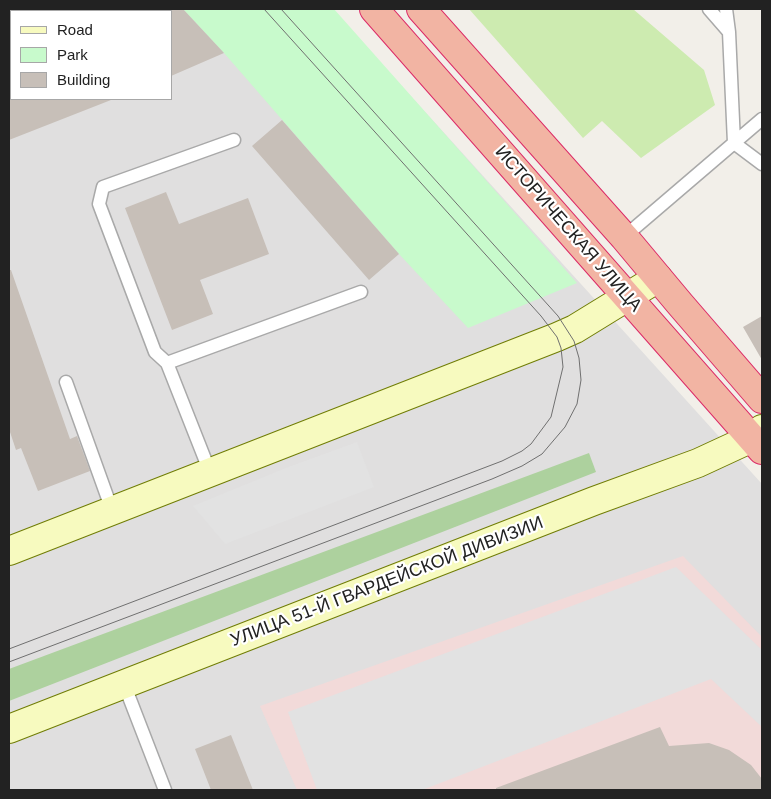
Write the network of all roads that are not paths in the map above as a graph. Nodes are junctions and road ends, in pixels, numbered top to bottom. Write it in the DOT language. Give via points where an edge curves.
graph roads {
  1 [pos="374,9"];
  2 [pos="421,9"];
  3 [pos="708,9"];
  4 [pos="726,9"];
  5 [pos="729,32"];
  6 [pos="762,119"];
  7 [pos="234,140"];
  8 [pos="734,142"];
  9 [pos="762,164"];
  10 [pos="624,237"];
  11 [pos="658,278"];
  12 [pos="361,292"];
  13 [pos="628,297"];
  14 [pos="167,363"];
  15 [pos="66,382"];
  16 [pos="762,399"];
  17 [pos="759,439"];
  18 [pos="210,472"];
  19 [pos="112,510"];
  20 [pos="9,551"];
  21 [pos="124,684"];
  22 [pos="9,729"];
  23 [pos="165,790"];
  1 -- 13 [label="highway, ИСТОРИЧЕСКАЯ УЛИЦА"];
  2 -- 10 [label="highway, ИСТОРИЧЕСКАЯ УЛИЦА"];
  3 -- 5 [label="lane"];
  4 -- 5 [label="lane"];
  5 -- 8 [label="lane"];
  6 -- 8 [label="lane"];
  7 -- 14 [label="lane" via="103,187 99,204 155,352"];
  8 -- 9 [label="lane"];
  8 -- 10 [label="lane"];
  10 -- 11 [label="highway, ИСТОРИЧЕСКАЯ УЛИЦА"];
  11 -- 13 [label="main road"];
  11 -- 16 [label="highway, ИСТОРИЧЕСКАЯ УЛИЦА"];
  12 -- 14 [label="lane"];
  13 -- 17 [label="highway, ИСТОРИЧЕСКАЯ УЛИЦА"];
  13 -- 18 [label="main road" via="557,337"];
  14 -- 18 [label="lane"];
  15 -- 19 [label="lane"];
  17 -- 21 [label="main road, УЛИЦА 51-Й ГВАРДЕЙСКОЙ ДИВИЗИИ"];
  18 -- 19 [label="main road"];
  19 -- 20 [label="main road"];
  21 -- 22 [label="main road, УЛИЦА 51-Й ГВАРДЕЙСКОЙ ДИВИЗИИ"];
  21 -- 23 [label="lane"];
}
